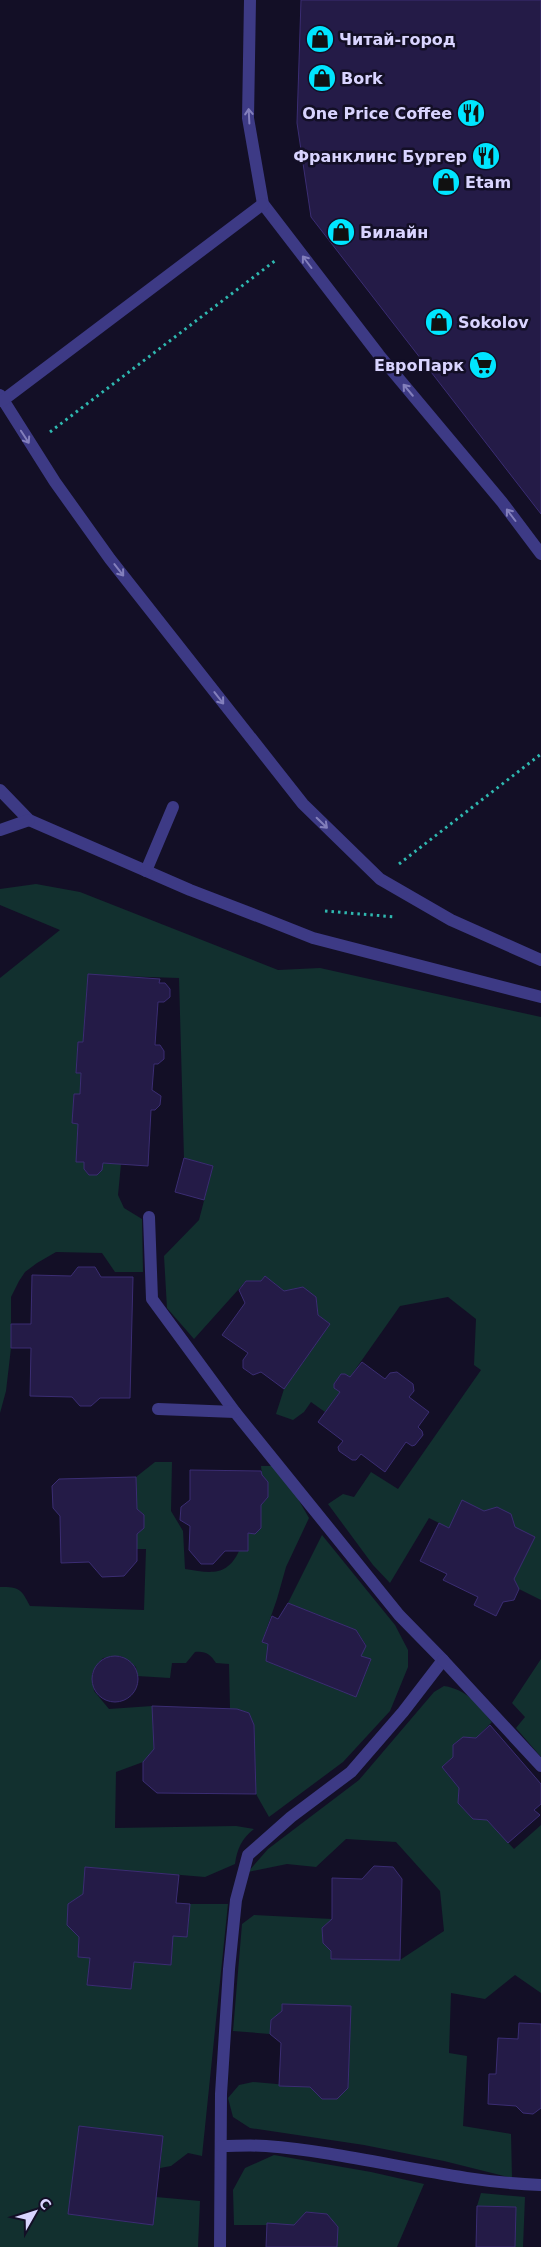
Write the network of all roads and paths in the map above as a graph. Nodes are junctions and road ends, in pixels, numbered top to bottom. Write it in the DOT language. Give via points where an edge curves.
graph roads {
  1 [pos="250,0"];
  2 [pos="263,204"];
  3 [pos="294,246"];
  4 [pos="1,398"];
  5 [pos="31,446"];
  6 [pos="541,554"];
  7 [pos="541,754"];
  8 [pos="0,790"];
  9 [pos="173,807"];
  10 [pos="29,820"];
  11 [pos="0,830"];
  12 [pos="146,871"];
  13 [pos="380,879"];
  14 [pos="325,911"];
  15 [pos="399,915"];
  16 [pos="541,960"];
  17 [pos="541,997"];
  18 [pos="149,1217"];
  19 [pos="158,1408"];
  20 [pos="235,1412"];
  21 [pos="443,1660"];
  22 [pos="541,1766"];
  23 [pos="221,2146"];
  24 [pos="541,2185"];
  25 [pos="220,2247"];
  2 -- 1 [label="lane, one-way" via="248,118"];
  2 -- 3 [label="lane"];
  2 -- 4 [label="lane"];
  3 -- 5 [label="path"];
  6 -- 3 [label="lane, one-way"];
  4 -- 5 [label="lane, one-way"];
  5 -- 13 [label="lane, one-way" via="110,559 303,804"];
  7 -- 13 [label="path"];
  8 -- 10 [label="lane"];
  9 -- 12 [label="lane"];
  10 -- 11 [label="lane"];
  10 -- 12 [label="lane"];
  12 -- 17 [label="lane" via="314,938"];
  13 -- 16 [label="lane" via="451,920"];
  14 -- 15 [label="path" via="394,918"];
  18 -- 20 [label="lane" via="152,1299"];
  19 -- 20 [label="lane"];
  20 -- 21 [label="lane" via="399,1615"];
  21 -- 22 [label="lane"];
  21 -- 23 [label="lane" via="351,1772 291,1817 248,1855 236,1900 229,1969"];
  23 -- 24 [label="lane" via="299,2149 462,2178"];
  23 -- 25 [label="lane"];
}
